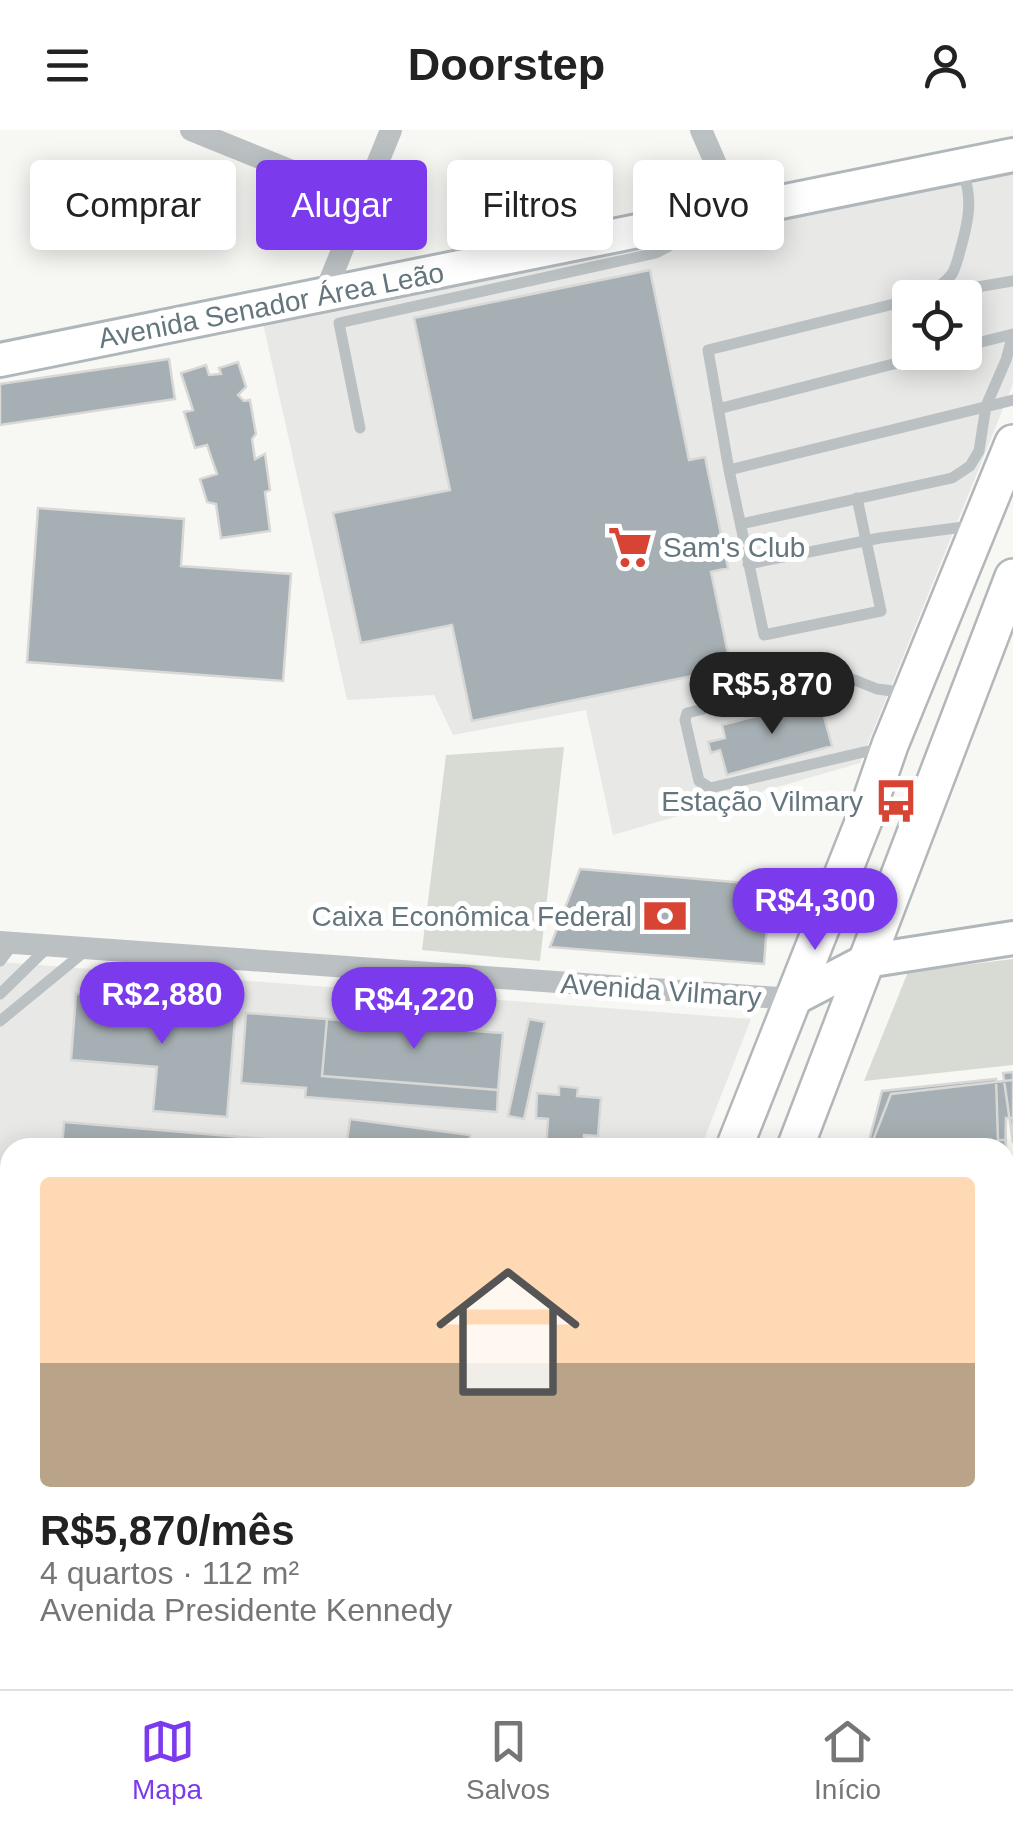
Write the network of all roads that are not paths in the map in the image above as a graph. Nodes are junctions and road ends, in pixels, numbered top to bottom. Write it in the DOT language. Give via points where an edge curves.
graph roads {
  1 [pos="191,130"];
  2 [pos="391,130"];
  3 [pos="701,130"];
  4 [pos="1013,155"];
  5 [pos="264,160"];
  6 [pos="378,160"];
  7 [pos="714,160"];
  8 [pos="960,166"];
  9 [pos="784,201"];
  10 [pos="633,231"];
  11 [pos="341,250"];
  12 [pos="662,250"];
  13 [pos="946,280"];
  14 [pos="1013,281"];
  15 [pos="982,287"];
  16 [pos="324,294"];
  17 [pos="892,304"];
  18 [pos="1013,333"];
  19 [pos="982,341"];
  20 [pos="0,360"];
  21 [pos="892,364"];
  22 [pos="1013,400"];
  23 [pos="986,406"];
  24 [pos="718,409"];
  25 [pos="360,428"];
  26 [pos="1013,443"];
  27 [pos="729,470"];
  28 [pos="856,498"];
  29 [pos="741,524"];
  30 [pos="981,525"];
  31 [pos="864,541"];
  32 [pos="748,564"];
  33 [pos="1013,577"];
  34 [pos="1004,625"];
  35 [pos="912,693"];
  36 [pos="890,746"];
  37 [pos="1013,938"];
  38 [pos="49,946"];
  39 [pos="5,949"];
  40 [pos="88,949"];
  41 [pos="866,961"];
  42 [pos="0,994"];
  43 [pos="793,1000"];
  44 [pos="0,1021"];
  45 [pos="738,1138"];
  46 [pos="798,1138"];
  1 -- 5 [label="street"];
  2 -- 6 [label="street"];
  3 -- 7 [label="street"];
  4 -- 8 [label="street, Avenida Senador Área Leão"];
  8 -- 9 [label="street, Avenida Senador Área Leão"];
  8 -- 13 [label="lane" via="970,215"];
  10 -- 16 [label="street, Avenida Senador Área Leão"];
  11 -- 16 [label="street"];
  12 -- 25 [label="lane" via="339,322"];
  14 -- 15 [label="lane"];
  16 -- 20 [label="street, Avenida Senador Área Leão"];
  17 -- 24 [label="lane" via="708,350"];
  18 -- 19 [label="lane"];
  18 -- 23 [label="lane"];
  21 -- 24 [label="lane"];
  22 -- 23 [label="lane"];
  23 -- 27 [label="lane"];
  23 -- 28 [label="lane" via="970,466 952,478"];
  24 -- 27 [label="lane"];
  26 -- 30 [label="main road"];
  27 -- 29 [label="lane"];
  28 -- 29 [label="lane"];
  28 -- 31 [label="lane"];
  29 -- 32 [label="lane"];
  30 -- 31 [label="lane"];
  30 -- 35 [label="main road"];
  31 -- 32 [label="lane"];
  31 -- 32 [label="lane" via="881,611 764,635"];
  33 -- 34 [label="main road"];
  34 -- 41 [label="main road"];
  35 -- 36 [label="main road"];
  35 -- 36 [label="lane" via="831,677 688,713 685,720 699,781 710,788"];
  36 -- 43 [label="main road"];
  37 -- 41 [label="street, Avenida Vilmary"];
  38 -- 39 [label="street, Avenida Vilmary"];
  38 -- 40 [label="street, Avenida Vilmary"];
  38 -- 42 [label="lane"];
  40 -- 43 [label="street, Avenida Vilmary"];
  40 -- 44 [label="lane"];
  41 -- 43 [label="street, Avenida Vilmary"];
  41 -- 46 [label="main road"];
  43 -- 45 [label="main road"];
}
